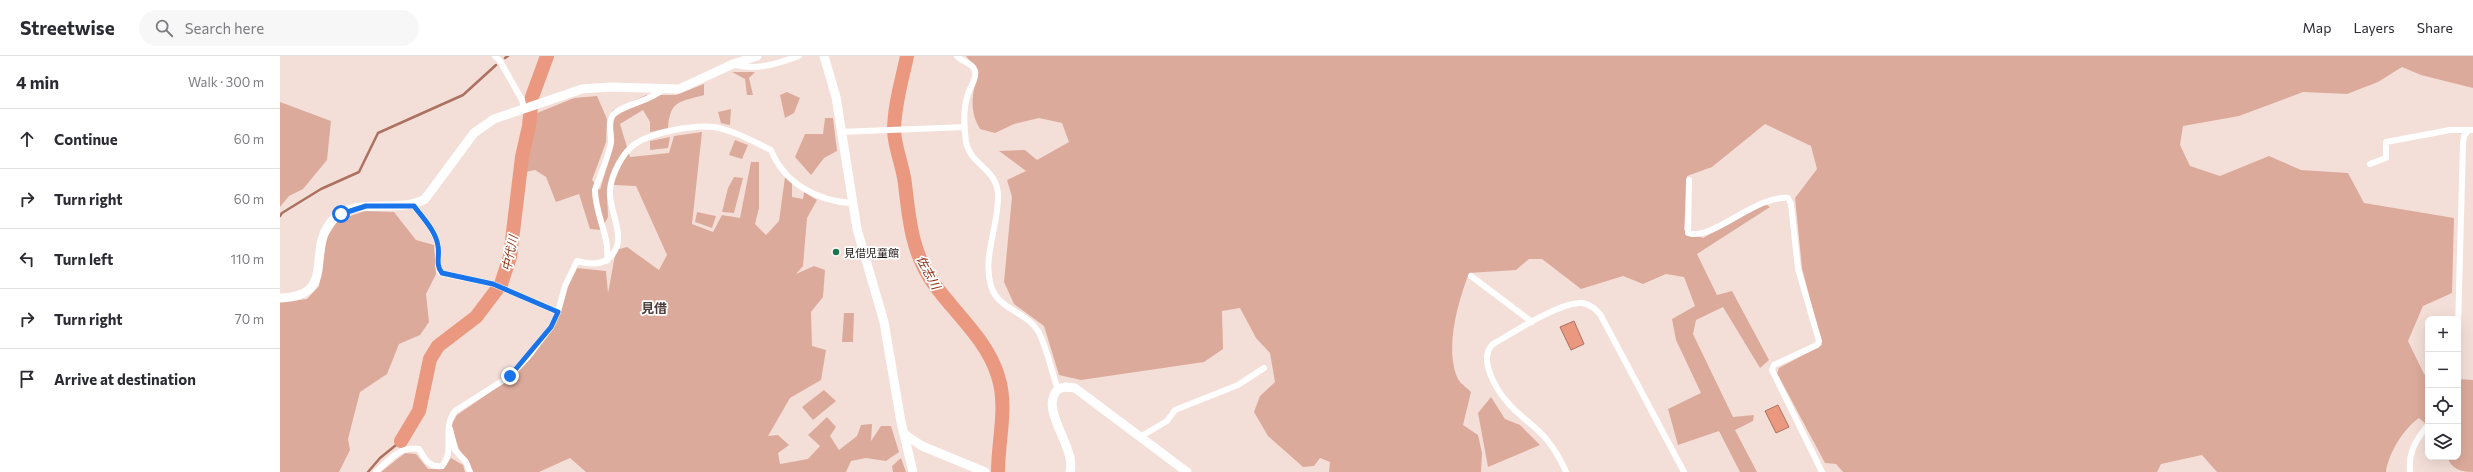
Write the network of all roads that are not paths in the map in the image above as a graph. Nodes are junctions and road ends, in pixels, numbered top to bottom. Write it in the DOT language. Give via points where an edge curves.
graph roads {
  1 [pos="495,56"];
  2 [pos="757,56"];
  3 [pos="799,56"];
  4 [pos="824,56"];
  5 [pos="957,56"];
  6 [pos="732,64"];
  7 [pos="662,90"];
  8 [pos="524,108"];
  9 [pos="965,126"];
  10 [pos="2470,130"];
  11 [pos="840,132"];
  12 [pos="2370,164"];
  13 [pos="1689,180"];
  14 [pos="851,203"];
  15 [pos="414,206"];
  16 [pos="606,262"];
  17 [pos="1471,276"];
  18 [pos="280,298"];
  19 [pos="558,312"];
  20 [pos="2458,316"];
  21 [pos="1532,322"];
  22 [pos="1264,368"];
  23 [pos="1058,389"];
  24 [pos="449,419"];
  25 [pos="2425,429"];
  26 [pos="904,434"];
  27 [pos="1140,437"];
  28 [pos="376,472"];
  29 [pos="470,472"];
  30 [pos="913,472"];
  31 [pos="985,472"];
  32 [pos="1070,472"];
  33 [pos="1187,472"];
  34 [pos="1566,472"];
  35 [pos="1684,472"];
  36 [pos="1822,472"];
  37 [pos="2410,472"];
  1 -- 8 [label="street" via="522,100"];
  2 -- 6 [label="street"];
  3 -- 6 [label="street" via="766,66 741,67"];
  4 -- 11 [label="street" via="832,78"];
  5 -- 9 [label="street" via="975,70 976,76 968,94"];
  6 -- 7 [label="street" via="679,89"];
  7 -- 8 [label="street" via="611,87 582,90"];
  7 -- 16 [label="street" via="654,97 620,110 610,123 611,142 595,190 606,234"];
  8 -- 15 [label="street" via="494,119 474,133 425,199"];
  9 -- 11 [label="street"];
  9 -- 23 [label="street" via="970,152 991,174 996,184 997,212 990,250 991,286 998,299 1024,316 1038,332"];
  10 -- 12 [label="street" via="2450,130 2386,142 2386,158"];
  10 -- 20 [label="street" via="2463,142"];
  11 -- 14 [label="street"];
  13 -- 36 [label="street" via="1688,233 1694,236 1710,231 1766,200 1788,198 1791,204 1798,269 1819,341 1817,345 1774,365 1772,370"];
  14 -- 16 [label="street" via="837,202 803,189 776,164 771,150 716,128 696,127 655,135 635,144 621,159 610,188 618,242"];
  14 -- 26 [label="street" via="884,322"];
  15 -- 18 [label="street" via="366,206 341,214 331,222 324,234 317,274 311,288 296,298"];
  15 -- 19 [label="street" via="438,245 438,268 442,273 493,284"];
  16 -- 19 [label="street" via="588,264 577,261 565,286"];
  17 -- 21 [label="street"];
  19 -- 24 [label="street" via="551,327 510,376 455,411"];
  21 -- 34 [label="street" via="1488,349 1488,366 1497,388 1509,405 1547,439"];
  21 -- 35 [label="street" via="1568,305 1583,303 1593,307 1600,314"];
  22 -- 27 [label="street" via="1238,385 1175,410 1167,421"];
  23 -- 27 [label="street" via="1075,388"];
  23 -- 32 [label="street" via="1052,400 1053,411 1070,458"];
  24 -- 28 [label="street" via="449,452 442,466 428,463 419,449 412,448 403,450"];
  24 -- 29 [label="street" via="455,450 466,462"];
  25 -- 37 [label="street" via="2412,448"];
  26 -- 30 [label="street"];
  26 -- 31 [label="street" via="922,446"];
  27 -- 33 [label="street"];
}
